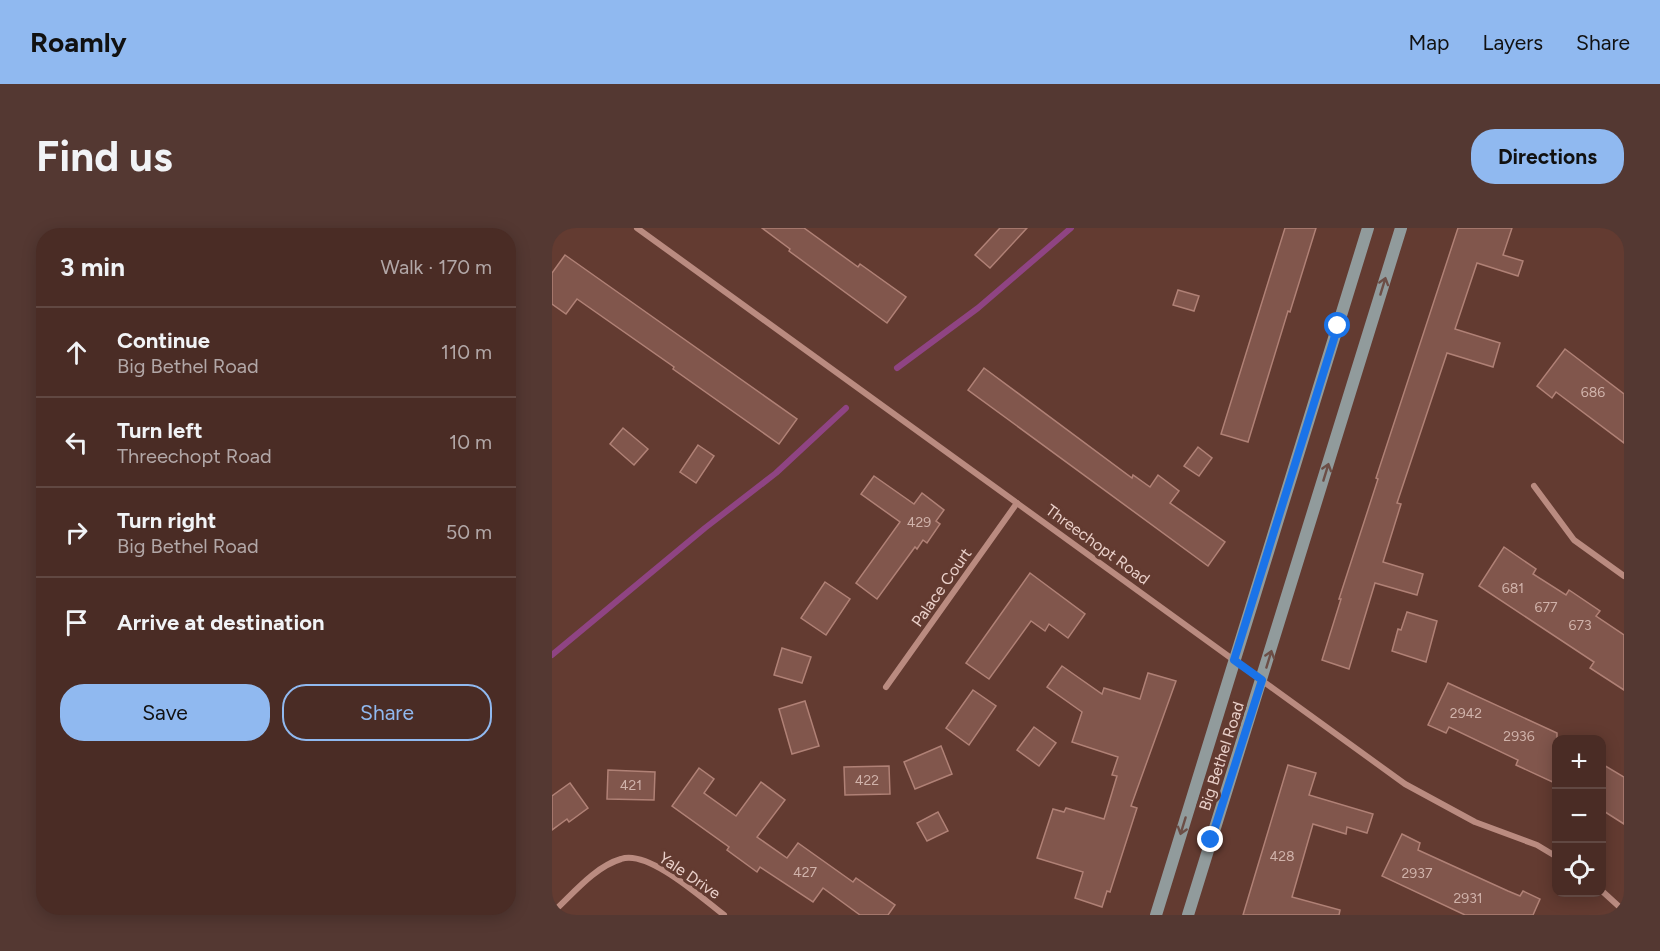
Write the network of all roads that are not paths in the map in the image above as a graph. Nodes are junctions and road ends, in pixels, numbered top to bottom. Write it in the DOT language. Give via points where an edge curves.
graph roads {
  1 [pos="637,228"];
  2 [pos="1368,228"];
  3 [pos="1401,228"];
  4 [pos="1534,486"];
  5 [pos="1017,503"];
  6 [pos="1624,576"];
  7 [pos="1234,660"];
  8 [pos="1262,680"];
  9 [pos="886,687"];
  10 [pos="1552,854"];
  11 [pos="1606,895"];
  12 [pos="1624,911"];
  13 [pos="552,913"];
  14 [pos="724,915"];
  15 [pos="1155,915"];
  16 [pos="1188,915"];
  1 -- 5 [label="street, Threechopt Road"];
  2 -- 7 [label="main road, Big Bethel Road"];
  8 -- 3 [label="main road, Big Bethel Road, one-way"];
  4 -- 6 [label="street" via="1574,540"];
  5 -- 7 [label="street, Threechopt Road"];
  5 -- 9 [label="street, Palace Court"];
  7 -- 8 [label="street, Threechopt Road"];
  7 -- 15 [label="main road, Big Bethel Road, one-way"];
  8 -- 10 [label="street, Threechopt Road" via="1405,784 1475,822"];
  8 -- 16 [label="main road, Big Bethel Road"];
  11 -- 12 [label="street"];
  13 -- 14 [label="street, Yale Drive" via="600,870 623,858 645,860 668,872"];
}
